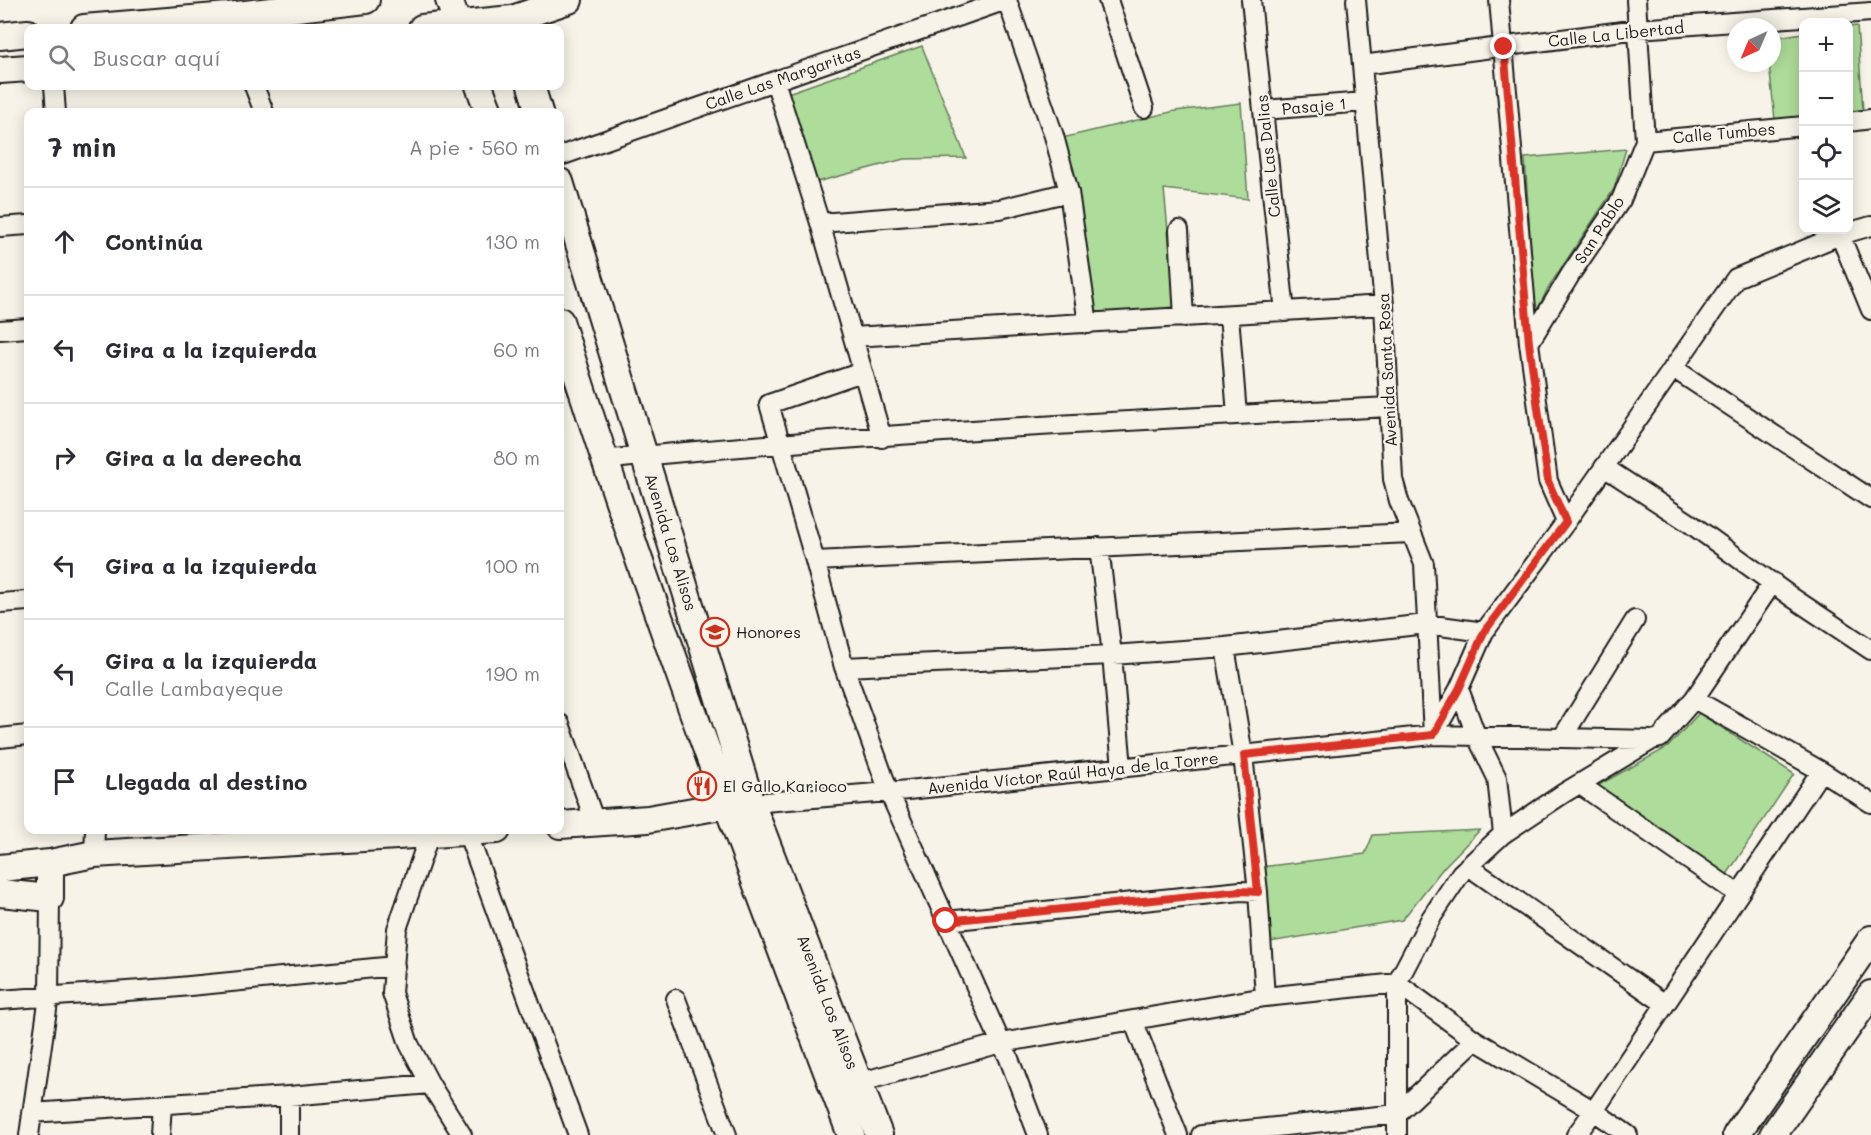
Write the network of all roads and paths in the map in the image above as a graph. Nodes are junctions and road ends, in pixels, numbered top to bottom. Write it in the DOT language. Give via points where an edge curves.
graph roads {
  1 [pos="366,0"];
  2 [pos="449,0"];
  3 [pos="569,0"];
  4 [pos="1006,0"];
  5 [pos="1108,0"];
  6 [pos="1251,0"];
  7 [pos="1356,0"];
  8 [pos="1499,0"];
  9 [pos="1636,0"];
  10 [pos="225,8"];
  11 [pos="1871,12"];
  12 [pos="511,16"];
  13 [pos="112,24"];
  14 [pos="457,24"];
  15 [pos="472,24"];
  16 [pos="1638,29"];
  17 [pos="24,33"];
  18 [pos="0,36"];
  19 [pos="1504,47"];
  20 [pos="1362,65"];
  21 [pos="24,68"];
  22 [pos="0,70"];
  23 [pos="775,81"];
  24 [pos="54,90"];
  25 [pos="256,90"];
  26 [pos="481,90"];
  27 [pos="532,90"];
  28 [pos="1365,102"];
  29 [pos="56,108"];
  30 [pos="262,108"];
  31 [pos="487,108"];
  32 [pos="538,108"];
  33 [pos="1144,108"];
  34 [pos="1263,110"];
  35 [pos="1871,120"];
  36 [pos="1853,122"];
  37 [pos="1799,126"];
  38 [pos="1645,141"];
  39 [pos="564,155"];
  40 [pos="1069,192"];
  41 [pos="564,195"];
  42 [pos="820,223"];
  43 [pos="24,225"];
  44 [pos="1871,226"];
  45 [pos="0,227"];
  46 [pos="1179,230"];
  47 [pos="1840,235"];
  48 [pos="1384,305"];
  49 [pos="1871,310"];
  50 [pos="1285,312"];
  51 [pos="1229,315"];
  52 [pos="1184,318"];
  53 [pos="1088,324"];
  54 [pos="24,328"];
  55 [pos="0,330"];
  56 [pos="564,334"];
  57 [pos="853,337"];
  58 [pos="1529,343"];
  59 [pos="1673,368"];
  60 [pos="862,372"];
  61 [pos="1388,407"];
  62 [pos="1238,415"];
  63 [pos="882,438"];
  64 [pos="779,443"];
  65 [pos="644,456"];
  66 [pos="603,460"];
  67 [pos="1604,467"];
  68 [pos="1871,500"];
  69 [pos="1566,522"];
  70 [pos="1410,533"];
  71 [pos="1098,547"];
  72 [pos="815,561"];
  73 [pos="1773,582"];
  74 [pos="24,601"];
  75 [pos="0,603"];
  76 [pos="1635,620"];
  77 [pos="1426,624"];
  78 [pos="1484,632"];
  79 [pos="1226,647"];
  80 [pos="1871,650"];
  81 [pos="1112,655"];
  82 [pos="844,667"];
  83 [pos="1459,689"];
  84 [pos="1694,699"];
  85 [pos="24,735"];
  86 [pos="564,735"];
  87 [pos="1433,735"];
  88 [pos="1476,735"];
  89 [pos="0,738"];
  90 [pos="1562,738"];
  91 [pos="1652,740"];
  92 [pos="1244,755"];
  93 [pos="1122,768"];
  94 [pos="1821,771"];
  95 [pos="1579,784"];
  96 [pos="889,792"];
  97 [pos="1871,803"];
  98 [pos="739,804"];
  99 [pos="595,822"];
  100 [pos="564,825"];
  101 [pos="393,834"];
  102 [pos="430,834"];
  103 [pos="468,834"];
  104 [pos="1503,834"];
  105 [pos="95,842"];
  106 [pos="50,863"];
  107 [pos="1468,866"];
  108 [pos="0,868"];
  109 [pos="0,892"];
  110 [pos="1258,892"];
  111 [pos="1738,894"];
  112 [pos="50,898"];
  113 [pos="946,921"];
  114 [pos="1871,939"];
  115 [pos="394,966"];
  116 [pos="1396,983"];
  117 [pos="1871,994"];
  118 [pos="49,996"];
  119 [pos="1265,997"];
  120 [pos="676,999"];
  121 [pos="0,1000"];
  122 [pos="1665,1004"];
  123 [pos="1133,1020"];
  124 [pos="1475,1040"];
  125 [pos="1001,1043"];
  126 [pos="859,1083"];
  127 [pos="430,1084"];
  128 [pos="834,1090"];
  129 [pos="289,1096"];
  130 [pos="162,1104"];
  131 [pos="1594,1112"];
  132 [pos="31,1113"];
  133 [pos="1397,1114"];
  134 [pos="29,1135"];
  135 [pos="160,1135"];
  136 [pos="289,1135"];
  137 [pos="462,1135"];
  138 [pos="578,1135"];
  139 [pos="727,1135"];
  140 [pos="851,1135"];
  141 [pos="879,1135"];
  142 [pos="1038,1135"];
  143 [pos="1179,1135"];
  144 [pos="1201,1135"];
  145 [pos="1397,1135"];
  146 [pos="1576,1135"];
  147 [pos="1628,1135"];
  148 [pos="1736,1135"];
  149 [pos="1773,1135"];
  1 -- 10 [label="street"];
  2 -- 14 [label="street"];
  3 -- 12 [label="street"];
  4 -- 23 [label="street, Calle Las Margaritas"];
  4 -- 40 [label="street" via="1054,136"];
  5 -- 33 [label="street"];
  6 -- 34 [label="street, Calle Las Dalias"];
  7 -- 20 [label="street, Avenida Santa Rosa"];
  8 -- 19 [label="street"];
  9 -- 16 [label="street, San Pablo"];
  10 -- 13 [label="street"];
  11 -- 16 [label="street, Calle La Libertad"];
  12 -- 15 [label="street"];
  16 -- 19 [label="street, Calle La Libertad"];
  16 -- 38 [label="street, San Pablo"];
  17 -- 18 [label="street"];
  19 -- 20 [label="street, Calle La Libertad"];
  19 -- 58 [label="street"];
  20 -- 28 [label="street, Avenida Santa Rosa"];
  21 -- 22 [label="street"];
  23 -- 39 [label="street, Calle Las Margaritas"];
  23 -- 42 [label="street"];
  24 -- 29 [label="street"];
  25 -- 30 [label="street"];
  26 -- 31 [label="street"];
  27 -- 32 [label="street"];
  28 -- 34 [label="street, Pasaje 1"];
  28 -- 48 [label="street, Avenida Santa Rosa"];
  34 -- 50 [label="street, Calle Las Dalias"];
  35 -- 36 [label="street"];
  37 -- 38 [label="street, Calle Tumbes"];
  38 -- 58 [label="street, San Pablo" via="1621,200"];
  40 -- 42 [label="street" via="1000,209"];
  40 -- 53 [label="street"];
  41 -- 65 [label="street, Avenida Los Alisos"];
  42 -- 57 [label="street"];
  43 -- 45 [label="street"];
  44 -- 47 [label="street"];
  46 -- 52 [label="street"];
  47 -- 49 [label="street"];
  47 -- 59 [label="street" via="1736,278"];
  48 -- 50 [label="street"];
  48 -- 61 [label="street, Avenida Santa Rosa"];
  50 -- 51 [label="street"];
  51 -- 52 [label="street"];
  51 -- 62 [label="street"];
  52 -- 53 [label="street"];
  53 -- 57 [label="street"];
  54 -- 55 [label="street"];
  56 -- 66 [label="street, Avenida Los Alisos"];
  57 -- 60 [label="street"];
  58 -- 69 [label="street" via="1548,481"];
  59 -- 67 [label="street"];
  59 -- 68 [label="street"];
  60 -- 63 [label="street"];
  60 -- 64 [label="street" via="769,404"];
  61 -- 62 [label="street"];
  61 -- 70 [label="street, Avenida Santa Rosa" via="1393,479"];
  62 -- 63 [label="street"];
  63 -- 64 [label="street"];
  64 -- 65 [label="street"];
  64 -- 72 [label="street"];
  65 -- 66 [label="street"];
  65 -- 98 [label="street, Avenida Los Alisos"];
  66 -- 98 [label="street, Avenida Los Alisos"];
  67 -- 69 [label="street"];
  67 -- 73 [label="street"];
  69 -- 78 [label="street"];
  70 -- 71 [label="street"];
  70 -- 77 [label="street, Avenida Santa Rosa" via="1424,564"];
  71 -- 72 [label="street"];
  71 -- 81 [label="street"];
  72 -- 82 [label="street"];
  73 -- 80 [label="street"];
  73 -- 84 [label="street"];
  74 -- 75 [label="street"];
  76 -- 90 [label="street"];
  77 -- 78 [label="street"];
  77 -- 79 [label="street"];
  77 -- 87 [label="street, Avenida Santa Rosa"];
  78 -- 83 [label="street"];
  79 -- 81 [label="street"];
  79 -- 92 [label="street"];
  81 -- 82 [label="street"];
  81 -- 93 [label="street"];
  82 -- 96 [label="street"];
  83 -- 87 [label="street"];
  83 -- 88 [label="street"];
  84 -- 91 [label="street" via="1660,738"];
  84 -- 94 [label="street"];
  85 -- 89 [label="street"];
  86 -- 99 [label="street"];
  87 -- 88 [label="street, Avenida Víctor Raúl Haya de la Torre"];
  87 -- 92 [label="street, Avenida Víctor Raúl Haya de la Torre"];
  88 -- 90 [label="street, Avenida Víctor Raúl Haya de la Torre"];
  88 -- 104 [label="street" via="1497,778"];
  90 -- 91 [label="street, Avenida Víctor Raúl Haya de la Torre"];
  91 -- 95 [label="street"];
  92 -- 93 [label="street, Avenida Víctor Raúl Haya de la Torre"];
  92 -- 110 [label="street"];
  93 -- 96 [label="street, Avenida Víctor Raúl Haya de la Torre"];
  94 -- 97 [label="street"];
  94 -- 111 [label="street"];
  95 -- 104 [label="street"];
  95 -- 111 [label="street"];
  96 -- 98 [label="street, Avenida Víctor Raúl Haya de la Torre"];
  96 -- 113 [label="street"];
  98 -- 99 [label="street, Avenida Víctor Raúl Haya de la Torre" via="648,819"];
  98 -- 126 [label="street, Avenida Los Alisos"];
  98 -- 128 [label="street, Avenida Los Alisos"];
  99 -- 100 [label="street, Avenida Víctor Raúl Haya de la Torre"];
  101 -- 105 [label="street"];
  102 -- 115 [label="street" via="397,929"];
  103 -- 138 [label="street"];
  104 -- 107 [label="street"];
  105 -- 106 [label="street"];
  106 -- 108 [label="street"];
  106 -- 112 [label="street"];
  107 -- 116 [label="street" via="1431,918"];
  107 -- 122 [label="street"];
  109 -- 112 [label="street"];
  110 -- 113 [label="street"];
  110 -- 119 [label="street"];
  111 -- 122 [label="street"];
  112 -- 118 [label="street"];
  113 -- 125 [label="street"];
  114 -- 148 [label="street"];
  115 -- 118 [label="street"];
  115 -- 127 [label="street" via="393,993 409,1044"];
  116 -- 119 [label="street"];
  116 -- 124 [label="street"];
  116 -- 133 [label="street"];
  117 -- 149 [label="street"];
  118 -- 121 [label="street"];
  118 -- 132 [label="street"];
  119 -- 123 [label="street"];
  120 -- 139 [label="street"];
  122 -- 131 [label="street"];
  123 -- 125 [label="street"];
  123 -- 143 [label="street"];
  124 -- 131 [label="street"];
  124 -- 133 [label="street"];
  125 -- 126 [label="street"];
  125 -- 142 [label="street"];
  126 -- 128 [label="street"];
  126 -- 141 [label="street, Avenida Los Alisos"];
  127 -- 129 [label="street"];
  127 -- 137 [label="street"];
  128 -- 140 [label="street, Avenida Los Alisos"];
  129 -- 130 [label="street"];
  129 -- 136 [label="street"];
  130 -- 132 [label="street"];
  130 -- 135 [label="street"];
  131 -- 146 [label="street"];
  131 -- 147 [label="street"];
  132 -- 134 [label="street"];
  133 -- 144 [label="street"];
  133 -- 145 [label="street"];
}
